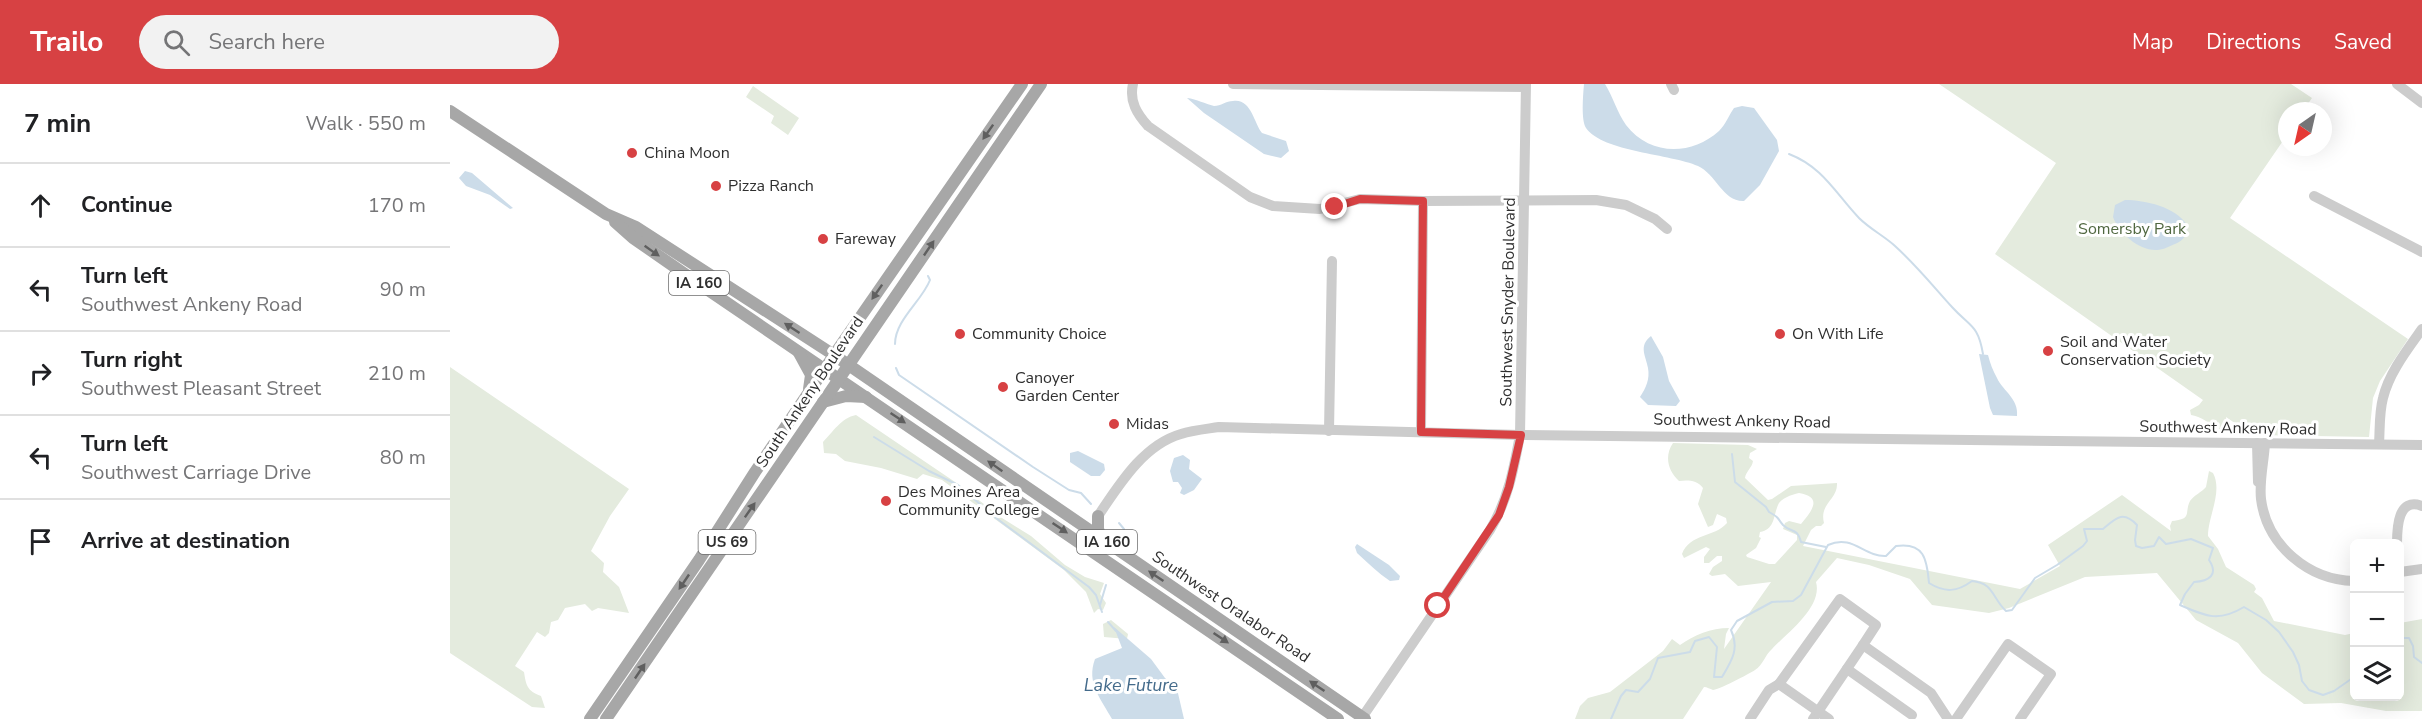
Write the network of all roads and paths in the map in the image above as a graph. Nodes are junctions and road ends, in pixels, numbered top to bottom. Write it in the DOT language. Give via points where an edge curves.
graph roads {
  1 [pos="1022,84"];
  2 [pos="1041,84"];
  3 [pos="1133,84"];
  4 [pos="1233,84"];
  5 [pos="2390,84"];
  6 [pos="2397,84"];
  7 [pos="1406,85"];
  8 [pos="1526,86"];
  9 [pos="2410,94"];
  10 [pos="2422,103"];
  11 [pos="450,111"];
  12 [pos="2314,196"];
  13 [pos="1524,200"];
  14 [pos="1423,201"];
  15 [pos="606,214"];
  16 [pos="1667,229"];
  17 [pos="2422,252"];
  18 [pos="1332,261"];
  19 [pos="2422,329"];
  20 [pos="795,347"];
  21 [pos="841,360"];
  22 [pos="833,373"];
  23 [pos="808,393"];
  24 [pos="867,397"];
  25 [pos="823,402"];
  26 [pos="1329,431"];
  27 [pos="1421,432"];
  28 [pos="1521,435"];
  29 [pos="2261,443"];
  30 [pos="2379,444"];
  31 [pos="2422,445"];
  32 [pos="2422,506"];
  33 [pos="1098,516"];
  34 [pos="1078,523"];
  35 [pos="1101,538"];
  36 [pos="2397,539"];
  37 [pos="2422,570"];
  38 [pos="2404,572"];
  39 [pos="2350,580"];
  40 [pos="1863,645"];
  41 [pos="1846,669"];
  42 [pos="1779,684"];
  43 [pos="1816,715"];
  44 [pos="1912,715"];
  45 [pos="1364,718"];
  46 [pos="590,719"];
  47 [pos="606,719"];
  48 [pos="1338,719"];
  49 [pos="1750,719"];
  50 [pos="1829,719"];
  51 [pos="1948,719"];
  52 [pos="1956,719"];
  53 [pos="2020,719"];
  1 -- 21 [label="main road, South Ankeny Boulevard / US 69, one-way"];
  21 -- 2 [label="main road, South Ankeny Boulevard / US 69, one-way"];
  3 -- 14 [label="street" via="1136,112 1148,126 1258,201 1273,206 1320,209 1360,199"];
  4 -- 7 [label="street"];
  5 -- 9 [label="street"];
  6 -- 9 [label="street"];
  7 -- 8 [label="street"];
  8 -- 13 [label="street, Southwest Snyder Boulevard"];
  9 -- 10 [label="street"];
  11 -- 15 [label="main road, IA 160"];
  12 -- 17 [label="street"];
  13 -- 14 [label="street"];
  13 -- 16 [label="street" via="1612,201 1646,214"];
  13 -- 28 [label="street, Southwest Snyder Boulevard"];
  14 -- 27 [label="street"];
  15 -- 20 [label="main road, IA 160, one-way" via="641,243"];
  21 -- 15 [label="main road, IA 160, one-way" via="636,227"];
  18 -- 26 [label="street"];
  19 -- 30 [label="street" via="2385,391"];
  20 -- 22 [label="main road, IA 160"];
  20 -- 23 [label="main road" via="812,375"];
  21 -- 22 [label="main road, South Ankeny Boulevard / US 69"];
  21 -- 22 [label="main road, South Ankeny Boulevard / US 69"];
  34 -- 21 [label="main road, Southwest Oralabor Road / IA 160, one-way"];
  22 -- 23 [label="main road, South Ankeny Boulevard / US 69"];
  22 -- 24 [label="main road, Southwest Oralabor Road / IA 160"];
  22 -- 25 [label="main road, South Ankeny Boulevard / US 69"];
  23 -- 46 [label="main road, South Ankeny Boulevard / US 69, one-way"];
  24 -- 25 [label="main road" via="846,396"];
  24 -- 48 [label="main road, Southwest Oralabor Road / IA 160, one-way"];
  47 -- 25 [label="main road, South Ankeny Boulevard / US 69, one-way"];
  26 -- 27 [label="street, Southwest Ankeny Road"];
  26 -- 33 [label="street, Southwest Ankeny Road" via="1218,427 1181,434 1141,459"];
  27 -- 28 [label="street, Southwest Ankeny Road"];
  28 -- 29 [label="street, Southwest Ankeny Road"];
  28 -- 45 [label="street, Southwest Snyder Boulevard" via="1499,515"];
  29 -- 30 [label="street, Southwest Ankeny Road"];
  29 -- 39 [label="street" via="2266,520 2280,544 2288,554 2320,574"];
  30 -- 31 [label="street, Southwest Ankeny Road"];
  32 -- 36 [label="street" via="2412,504 2403,509"];
  33 -- 34 [label="main road"];
  33 -- 35 [label="main road"];
  34 -- 35 [label="main road, Southwest Oralabor Road / IA 160"];
  45 -- 35 [label="main road, Southwest Oralabor Road / IA 160, one-way"];
  37 -- 38 [label="street"];
  40 -- 41 [label="street"];
  40 -- 42 [label="street" via="1876,625 1840,599"];
  40 -- 51 [label="street" via="1931,693"];
  41 -- 43 [label="street"];
  41 -- 44 [label="street"];
  42 -- 43 [label="street"];
  42 -- 49 [label="street" via="1769,690"];
  43 -- 50 [label="street"];
  52 -- 53 [label="street" via="2008,644 2050,674"];
}
